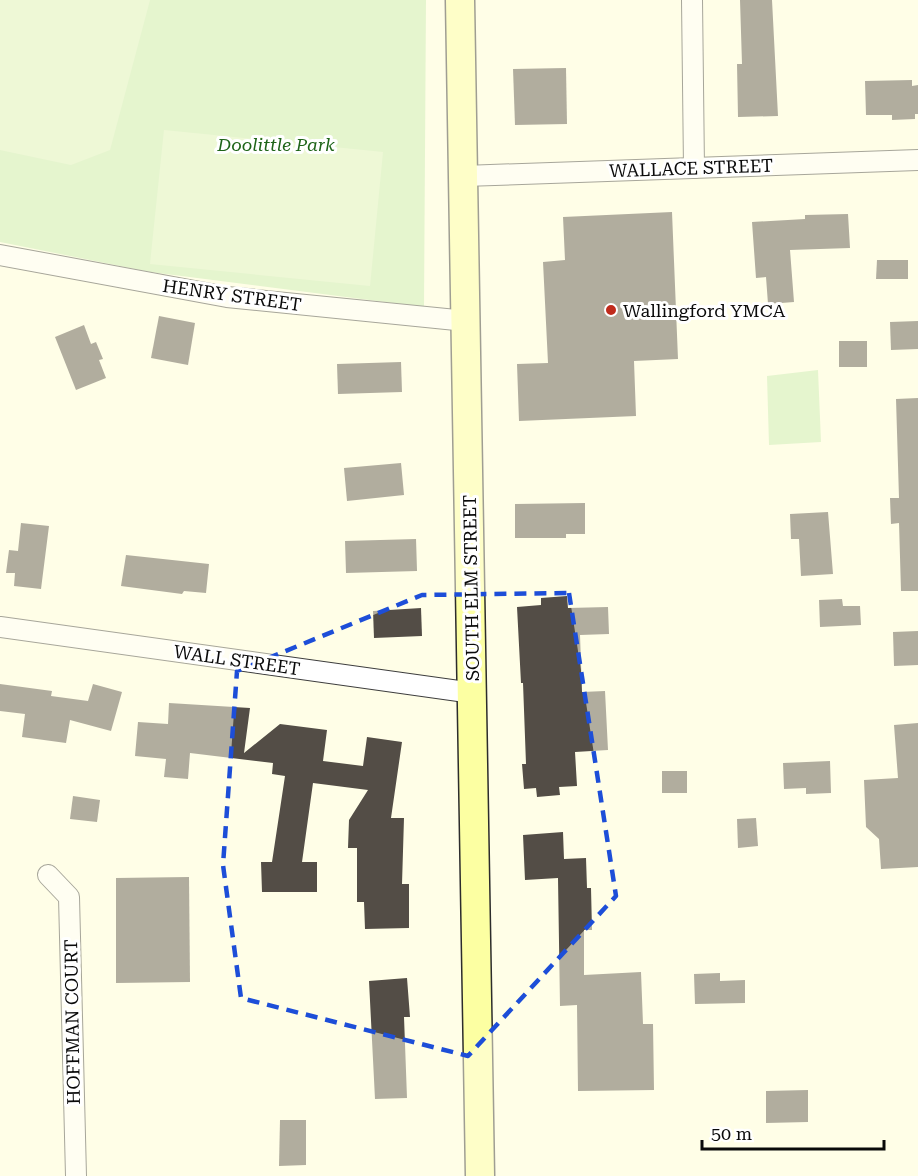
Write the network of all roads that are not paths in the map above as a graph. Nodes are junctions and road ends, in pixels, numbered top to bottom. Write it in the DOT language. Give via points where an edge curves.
graph roads {
  1 [pos="460,0"];
  2 [pos="692,0"];
  3 [pos="918,160"];
  4 [pos="694,168"];
  5 [pos="464,176"];
  6 [pos="0,255"];
  7 [pos="466,321"];
  8 [pos="0,627"];
  9 [pos="473,693"];
  10 [pos="48,875"];
  11 [pos="76,1176"];
  12 [pos="480,1176"];
  1 -- 5 [label="main road, SOUTH ELM STREET"];
  2 -- 4 [label="street"];
  3 -- 4 [label="street, WALLACE STREET"];
  4 -- 5 [label="street, WALLACE STREET"];
  5 -- 7 [label="main road, SOUTH ELM STREET"];
  6 -- 7 [label="street, HENRY STREET" via="227,297"];
  7 -- 9 [label="main road, SOUTH ELM STREET"];
  8 -- 9 [label="street, WALL STREET"];
  9 -- 12 [label="main road, SOUTH ELM STREET"];
  10 -- 11 [label="street, HOFFMAN COURT" via="69,897"];
}
